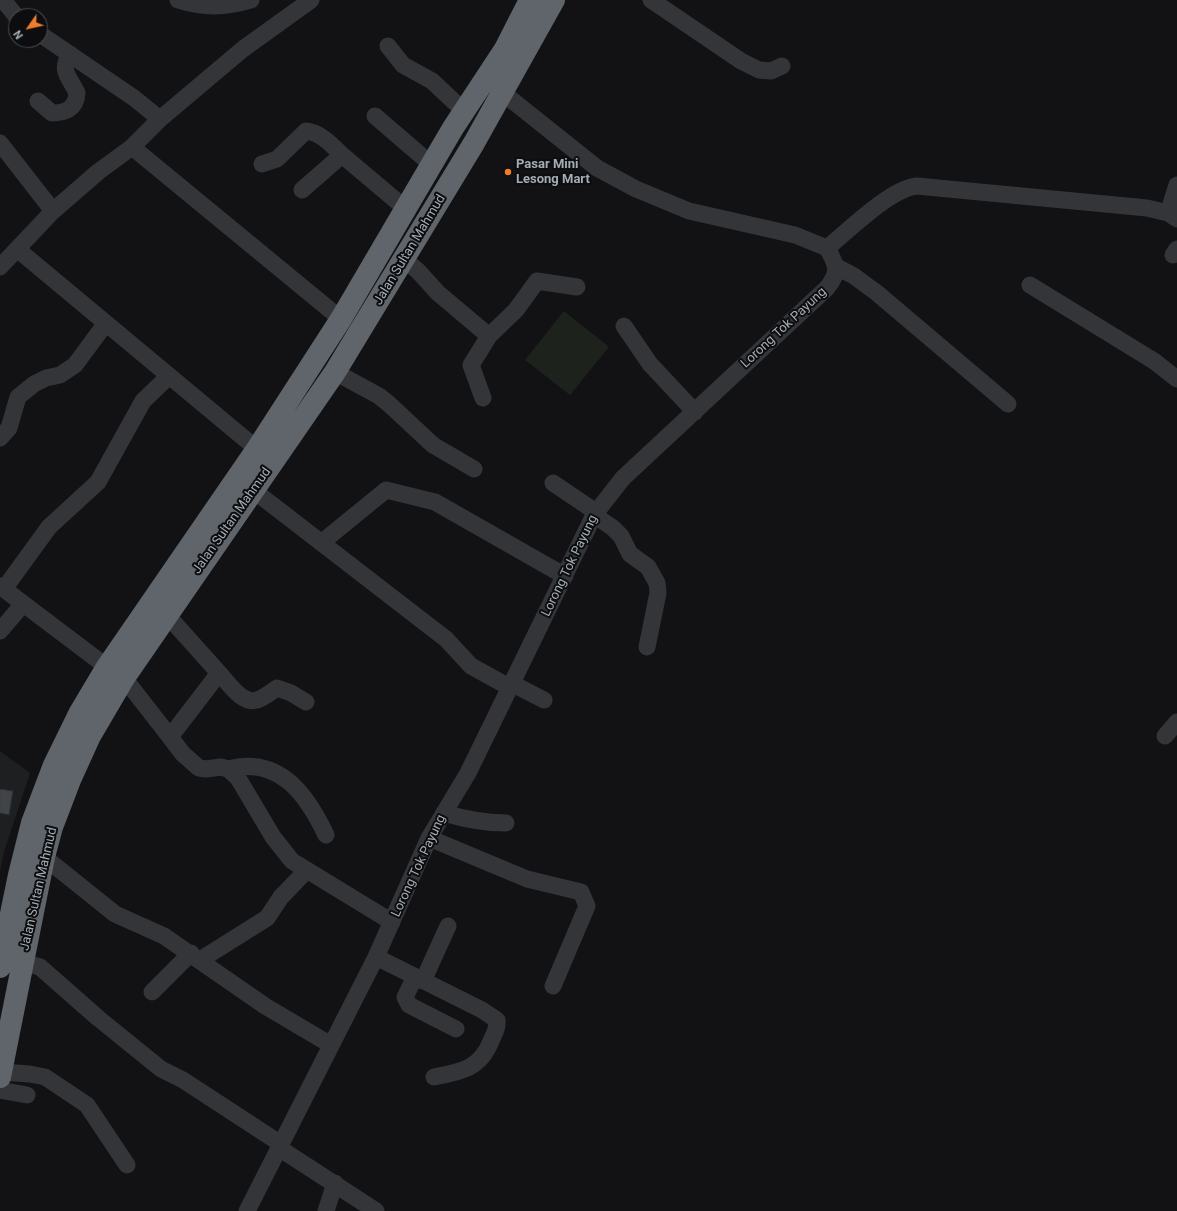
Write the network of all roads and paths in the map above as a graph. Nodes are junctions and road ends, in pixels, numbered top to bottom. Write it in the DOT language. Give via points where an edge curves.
graph roads {
  1 [pos="3,0"];
  2 [pos="178,0"];
  3 [pos="250,0"];
  4 [pos="311,0"];
  5 [pos="530,0"];
  6 [pos="554,0"];
  7 [pos="651,0"];
  8 [pos="10,8"];
  9 [pos="48,39"];
  10 [pos="388,46"];
  11 [pos="70,54"];
  12 [pos="782,66"];
  13 [pos="503,93"];
  14 [pos="38,101"];
  15 [pos="375,116"];
  16 [pos="160,119"];
  17 [pos="459,120"];
  18 [pos="0,143"];
  19 [pos="474,143"];
  20 [pos="132,147"];
  21 [pos="342,155"];
  22 [pos="262,164"];
  23 [pos="432,165"];
  24 [pos="1177,185"];
  25 [pos="302,190"];
  26 [pos="406,209"];
  27 [pos="53,211"];
  28 [pos="1172,216"];
  29 [pos="827,248"];
  30 [pos="17,249"];
  31 [pos="405,260"];
  32 [pos="0,266"];
  33 [pos="837,267"];
  34 [pos="1030,285"];
  35 [pos="577,287"];
  36 [pos="341,319"];
  37 [pos="106,323"];
  38 [pos="624,326"];
  39 [pos="489,336"];
  40 [pos="335,372"];
  41 [pos="169,376"];
  42 [pos="1177,379"];
  43 [pos="484,398"];
  44 [pos="1008,404"];
  45 [pos="695,412"];
  46 [pos="0,438"];
  47 [pos="257,449"];
  48 [pos="474,469"];
  49 [pos="553,483"];
  50 [pos="253,490"];
  51 [pos="595,513"];
  52 [pos="321,543"];
  53 [pos="565,576"];
  54 [pos="2,588"];
  55 [pos="23,604"];
  56 [pos="167,615"];
  57 [pos="0,631"];
  58 [pos="647,647"];
  59 [pos="116,673"];
  60 [pos="219,673"];
  61 [pos="510,685"];
  62 [pos="544,700"];
  63 [pos="306,702"];
  64 [pos="1177,722"];
  65 [pos="1165,736"];
  66 [pos="170,737"];
  67 [pos="228,769"];
  68 [pos="444,813"];
  69 [pos="506,823"];
  70 [pos="326,835"];
  71 [pos="429,838"];
  72 [pos="44,857"];
  73 [pos="306,871"];
  74 [pos="392,922"];
  75 [pos="448,926"];
  76 [pos="195,956"];
  77 [pos="376,957"];
  78 [pos="22,962"];
  79 [pos="0,967"];
  80 [pos="419,979"];
  81 [pos="553,986"];
  82 [pos="152,992"];
  83 [pos="456,1029"];
  84 [pos="331,1045"];
  85 [pos="434,1077"];
  86 [pos="0,1080"];
  87 [pos="27,1095"];
  88 [pos="280,1146"];
  89 [pos="127,1165"];
  90 [pos="335,1183"];
  91 [pos="248,1211"];
  92 [pos="326,1211"];
  93 [pos="376,1211"];
  1 -- 8 [label="street"];
  2 -- 3 [label="street" via="209,7"];
  4 -- 16 [label="street" via="243,49"];
  5 -- 17 [label="highway, Jalan Sultan Mahmud" via="505,49"];
  6 -- 13 [label="highway, Jalan Sultan Mahmud"];
  7 -- 12 [label="street" via="747,64 759,70 771,71"];
  9 -- 11 [label="street"];
  10 -- 17 [label="street" via="403,65 432,81"];
  11 -- 14 [label="street" via="65,62 65,72 77,93 74,104 64,113 52,113"];
  11 -- 16 [label="street"];
  13 -- 19 [label="highway, Jalan Sultan Mahmud"];
  13 -- 29 [label="street" via="597,168 636,189 688,212 795,235"];
  15 -- 23 [label="street"];
  16 -- 20 [label="street"];
  17 -- 19 [label="highway"];
  17 -- 23 [label="highway, Jalan Sultan Mahmud"];
  18 -- 27 [label="street"];
  19 -- 31 [label="highway, Jalan Sultan Mahmud"];
  20 -- 27 [label="street"];
  20 -- 36 [label="street"];
  21 -- 22 [label="street" via="326,140 311,131 306,131 277,159"];
  21 -- 25 [label="street"];
  21 -- 26 [label="street"];
  23 -- 26 [label="highway, Jalan Sultan Mahmud"];
  24 -- 28 [label="street"];
  26 -- 36 [label="highway, Jalan Sultan Mahmud"];
  27 -- 30 [label="street"];
  28 -- 29 [label="street" via="1140,208 910,186 896,192"];
  29 -- 33 [label="street"];
  30 -- 32 [label="street"];
  30 -- 37 [label="street"];
  31 -- 39 [label="street"];
  31 -- 40 [label="highway, Jalan Sultan Mahmud"];
  33 -- 44 [label="street" via="877,293"];
  33 -- 45 [label="street, Lorong Tok Payung" via="835,278 827,288"];
  34 -- 42 [label="street" via="1154,361"];
  35 -- 39 [label="street" via="537,281 516,310"];
  36 -- 47 [label="highway, Jalan Sultan Mahmud"];
  37 -- 41 [label="street"];
  37 -- 46 [label="street" via="75,366 60,375 34,384 18,396 8,428"];
  38 -- 45 [label="street" via="650,364"];
  39 -- 43 [label="street" via="471,366"];
  40 -- 48 [label="street" via="379,396 433,446"];
  40 -- 50 [label="highway, Jalan Sultan Mahmud"];
  41 -- 47 [label="street"];
  41 -- 54 [label="street" via="143,401 98,482 48,528"];
  45 -- 51 [label="street, Lorong Tok Payung" via="623,478"];
  47 -- 59 [label="highway, Jalan Sultan Mahmud"];
  49 -- 51 [label="street"];
  50 -- 52 [label="street"];
  50 -- 56 [label="highway, Jalan Sultan Mahmud"];
  51 -- 53 [label="street, Lorong Tok Payung"];
  51 -- 58 [label="street" via="621,536 630,554 648,567 657,583 658,593"];
  52 -- 53 [label="street" via="386,490 435,502"];
  52 -- 61 [label="street" via="446,639 471,666"];
  53 -- 61 [label="street, Lorong Tok Payung"];
  54 -- 55 [label="street"];
  55 -- 57 [label="street"];
  55 -- 59 [label="street"];
  56 -- 59 [label="highway, Jalan Sultan Mahmud"];
  56 -- 60 [label="street"];
  59 -- 66 [label="street"];
  59 -- 72 [label="highway, Jalan Sultan Mahmud" via="70,780 52,827"];
  59 -- 79 [label="highway, Jalan Sultan Mahmud" via="79,714 41,796 21,868"];
  60 -- 63 [label="street" via="240,696 250,701 257,700 277,688"];
  60 -- 66 [label="street"];
  61 -- 62 [label="street"];
  61 -- 68 [label="street, Lorong Tok Payung" via="468,773"];
  64 -- 65 [label="street"];
  66 -- 67 [label="street" via="183,754 199,768"];
  67 -- 70 [label="street" via="254,765 286,778 310,805"];
  67 -- 73 [label="street" via="238,778 273,837 292,861"];
  68 -- 69 [label="street" via="464,819"];
  68 -- 71 [label="street, Lorong Tok Payung"];
  71 -- 74 [label="street, Lorong Tok Payung"];
  71 -- 81 [label="street" via="527,878 581,892 587,906"];
  72 -- 76 [label="street" via="115,914 164,936"];
  72 -- 78 [label="highway, Jalan Sultan Mahmud"];
  73 -- 74 [label="street" via="317,875"];
  73 -- 76 [label="street" via="267,918"];
  74 -- 77 [label="street, Lorong Tok Payung"];
  75 -- 80 [label="street"];
  76 -- 82 [label="street"];
  76 -- 84 [label="street" via="265,1006"];
  77 -- 80 [label="street"];
  77 -- 84 [label="street, Lorong Tok Payung"];
  78 -- 86 [label="highway, Jalan Sultan Mahmud"];
  78 -- 88 [label="street" via="40,967 161,1069 183,1080"];
  80 -- 83 [label="street" via="405,997 409,1005"];
  80 -- 85 [label="street" via="497,1020 487,1053 477,1064 466,1070"];
  84 -- 88 [label="street, Lorong Tok Payung"];
  86 -- 87 [label="street"];
  86 -- 89 [label="street" via="30,1074 45,1077 87,1105"];
  88 -- 90 [label="street"];
  88 -- 91 [label="street, Lorong Tok Payung"];
  90 -- 92 [label="street"];
  90 -- 93 [label="street"];
}
